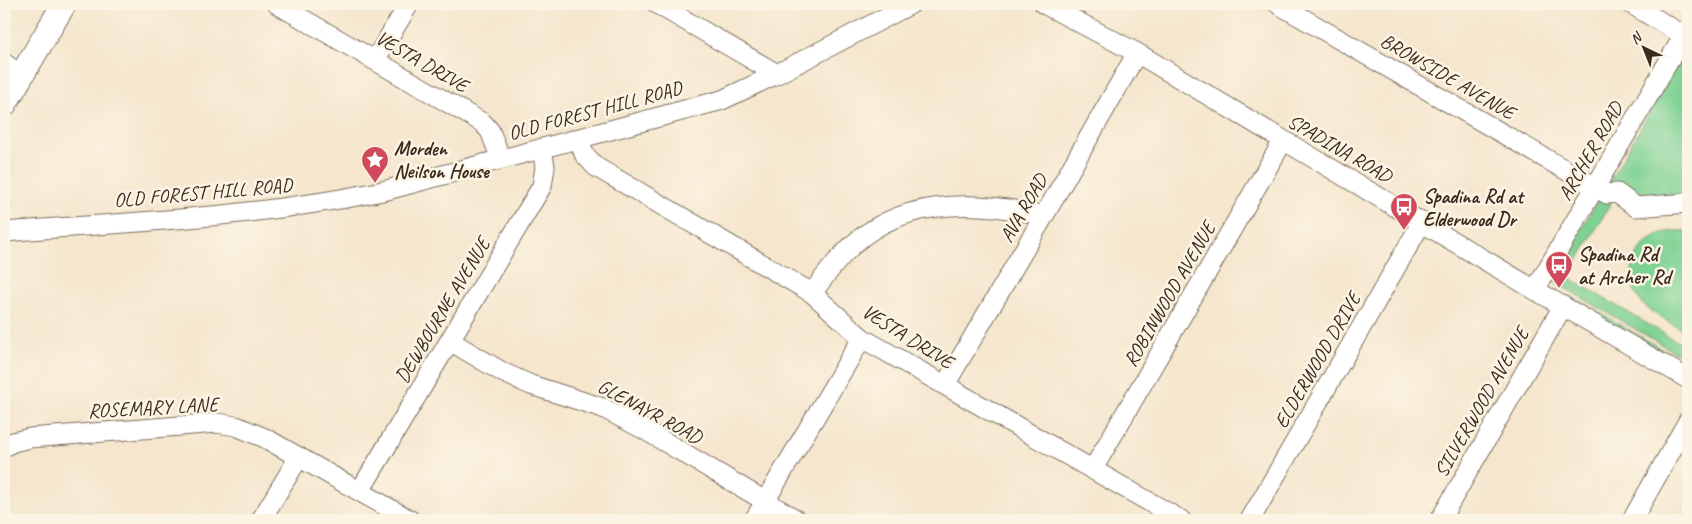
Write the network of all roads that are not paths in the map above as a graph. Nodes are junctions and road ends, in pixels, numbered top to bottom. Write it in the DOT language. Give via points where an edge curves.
graph roads {
  1 [pos="64,4"];
  2 [pos="277,4"];
  3 [pos="409,4"];
  4 [pos="657,4"];
  5 [pos="911,4"];
  6 [pos="1044,4"];
  7 [pos="1278,4"];
  8 [pos="1631,4"];
  9 [pos="1686,36"];
  10 [pos="1137,53"];
  11 [pos="375,60"];
  12 [pos="13,69"];
  13 [pos="777,74"];
  14 [pos="4,105"];
  15 [pos="579,138"];
  16 [pos="1284,141"];
  17 [pos="542,148"];
  18 [pos="500,159"];
  19 [pos="1594,187"];
  20 [pos="1688,203"];
  21 [pos="1044,216"];
  22 [pos="1422,222"];
  23 [pos="4,232"];
  24 [pos="1535,290"];
  25 [pos="812,293"];
  26 [pos="1563,306"];
  27 [pos="862,338"];
  28 [pos="450,341"];
  29 [pos="1688,379"];
  30 [pos="945,385"];
  31 [pos="1688,421"];
  32 [pos="4,447"];
  33 [pos="299,457"];
  34 [pos="1093,469"];
  35 [pos="360,491"];
  36 [pos="765,502"];
  37 [pos="260,520"];
  38 [pos="410,520"];
  39 [pos="754,520"];
  40 [pos="797,520"];
  41 [pos="1181,520"];
  42 [pos="1250,520"];
  43 [pos="1440,520"];
  44 [pos="1632,520"];
  1 -- 12 [label="main road"];
  2 -- 11 [label="street, VESTA DRIVE"];
  3 -- 11 [label="street"];
  4 -- 13 [label="street"];
  5 -- 13 [label="street, OLD FOREST HILL ROAD"];
  6 -- 10 [label="street, SPADINA ROAD"];
  7 -- 19 [label="street, BROWSIDE AVENUE"];
  8 -- 9 [label="street"];
  9 -- 19 [label="street, ARCHER ROAD"];
  10 -- 16 [label="street, SPADINA ROAD"];
  10 -- 21 [label="street, AVA ROAD"];
  11 -- 18 [label="street, VESTA DRIVE" via="483,123 490,130"];
  12 -- 14 [label="main road"];
  13 -- 15 [label="street, OLD FOREST HILL ROAD" via="722,100"];
  15 -- 17 [label="street, OLD FOREST HILL ROAD"];
  15 -- 25 [label="street, VESTA DRIVE" via="584,154 596,167"];
  16 -- 22 [label="street, SPADINA ROAD"];
  16 -- 34 [label="street, ROBINWOOD AVENUE"];
  17 -- 18 [label="street, OLD FOREST HILL ROAD"];
  17 -- 28 [label="street, DEWBOURNE AVENUE" via="545,167 542,186"];
  18 -- 23 [label="street, OLD FOREST HILL ROAD" via="334,202"];
  19 -- 20 [label="street, BROWSIDE AVENUE" via="1607,194 1617,194 1636,207"];
  19 -- 24 [label="street, ARCHER ROAD"];
  21 -- 25 [label="street" via="1014,209 973,206 938,206 906,213 867,234 849,248"];
  21 -- 30 [label="street, AVA ROAD"];
  22 -- 24 [label="street, SPADINA ROAD"];
  22 -- 42 [label="street, ELDERWOOD DRIVE"];
  24 -- 26 [label="street, SPADINA ROAD"];
  25 -- 27 [label="street, VESTA DRIVE"];
  26 -- 29 [label="street, SPADINA ROAD"];
  26 -- 43 [label="street, SILVERWOOD AVENUE"];
  27 -- 30 [label="street, VESTA DRIVE"];
  27 -- 36 [label="street"];
  28 -- 35 [label="street, DEWBOURNE AVENUE"];
  28 -- 36 [label="street, GLENAYR ROAD" via="531,385 603,408"];
  30 -- 34 [label="street, VESTA DRIVE"];
  31 -- 44 [label="street"];
  32 -- 33 [label="street, ROSEMARY LANE" via="30,438 217,423 236,426 265,438"];
  33 -- 35 [label="street, ROSEMARY LANE"];
  33 -- 37 [label="street"];
  34 -- 41 [label="street, VESTA DRIVE"];
  35 -- 38 [label="street, ROSEMARY LANE"];
  36 -- 39 [label="street"];
  36 -- 40 [label="street, GLENAYR ROAD"];
}
